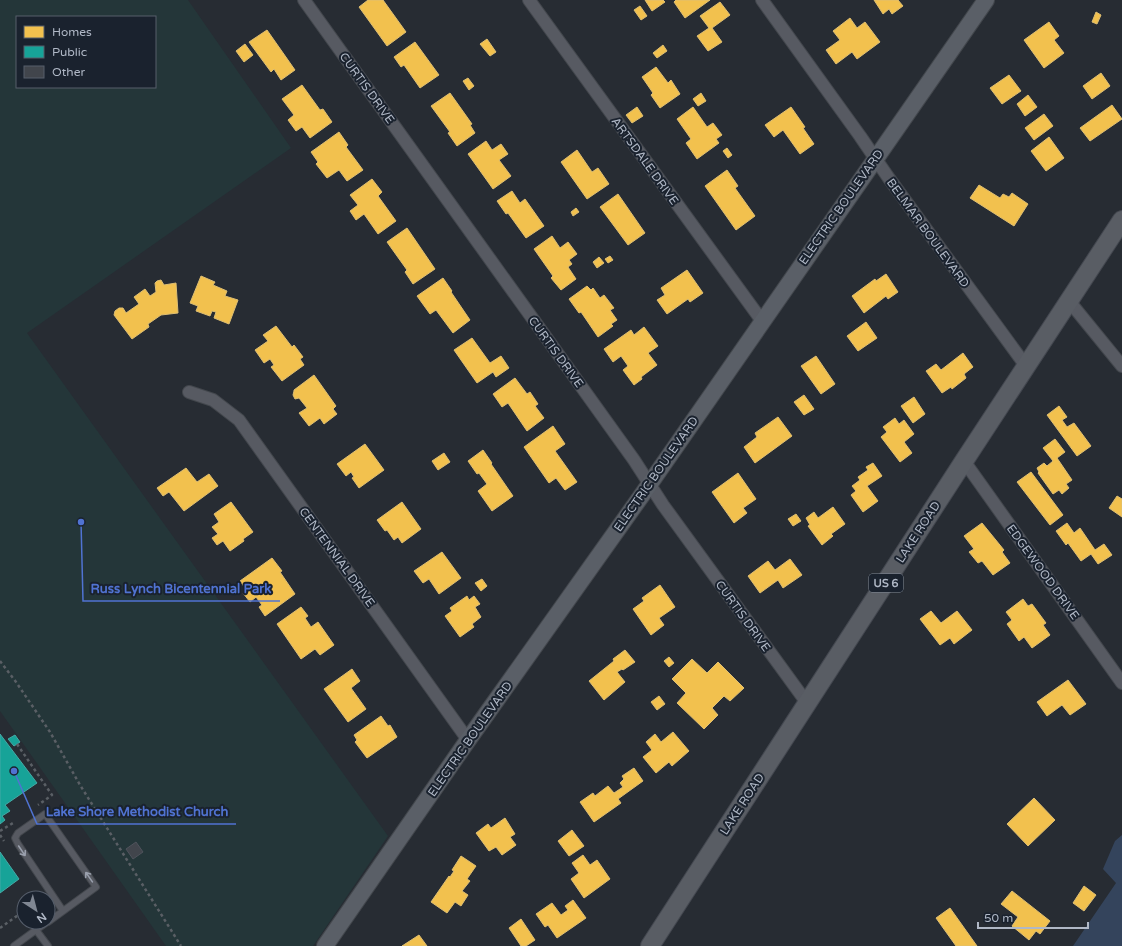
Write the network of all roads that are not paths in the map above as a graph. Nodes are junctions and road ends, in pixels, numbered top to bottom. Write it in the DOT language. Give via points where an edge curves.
graph roads {
  1 [pos="304,0"];
  2 [pos="529,0"];
  3 [pos="762,0"];
  4 [pos="986,0"];
  5 [pos="875,158"];
  6 [pos="1122,220"];
  7 [pos="1069,301"];
  8 [pos="762,321"];
  9 [pos="1026,366"];
  10 [pos="1122,366"];
  11 [pos="190,392"];
  12 [pos="964,461"];
  13 [pos="649,484"];
  14 [pos="1122,683"];
  15 [pos="808,703"];
  16 [pos="468,740"];
  17 [pos="63,911"];
  18 [pos="56,916"];
  19 [pos="36,930"];
  20 [pos="14,946"];
  21 [pos="48,946"];
  22 [pos="325,946"];
  23 [pos="650,946"];
  1 -- 13 [label="street, CURTIS DRIVE"];
  2 -- 8 [label="street, ARTSDALE DRIVE"];
  3 -- 5 [label="street, BELMAR BOULEVARD"];
  4 -- 5 [label="street, ELECTRIC BOULEVARD"];
  5 -- 8 [label="street, ELECTRIC BOULEVARD"];
  5 -- 9 [label="street, BELMAR BOULEVARD"];
  6 -- 7 [label="main road, LAKE ROAD / US 6"];
  7 -- 9 [label="main road, LAKE ROAD / US 6"];
  7 -- 10 [label="street"];
  8 -- 13 [label="street, ELECTRIC BOULEVARD"];
  9 -- 12 [label="main road, LAKE ROAD / US 6"];
  11 -- 16 [label="street, CENTENNIAL DRIVE" via="213,400 238,420"];
  12 -- 14 [label="street, EDGEWOOD DRIVE"];
  12 -- 15 [label="main road, LAKE ROAD / US 6"];
  13 -- 15 [label="street, CURTIS DRIVE"];
  13 -- 16 [label="street, ELECTRIC BOULEVARD"];
  15 -- 23 [label="main road, LAKE ROAD / US 6"];
  16 -- 22 [label="street, ELECTRIC BOULEVARD"];
  17 -- 17 [label="lane, one-way" via="96,887 45,814 18,833 16,838"];
  17 -- 18 [label="lane"];
  19 -- 20 [label="lane"];
  19 -- 21 [label="lane"];
}
